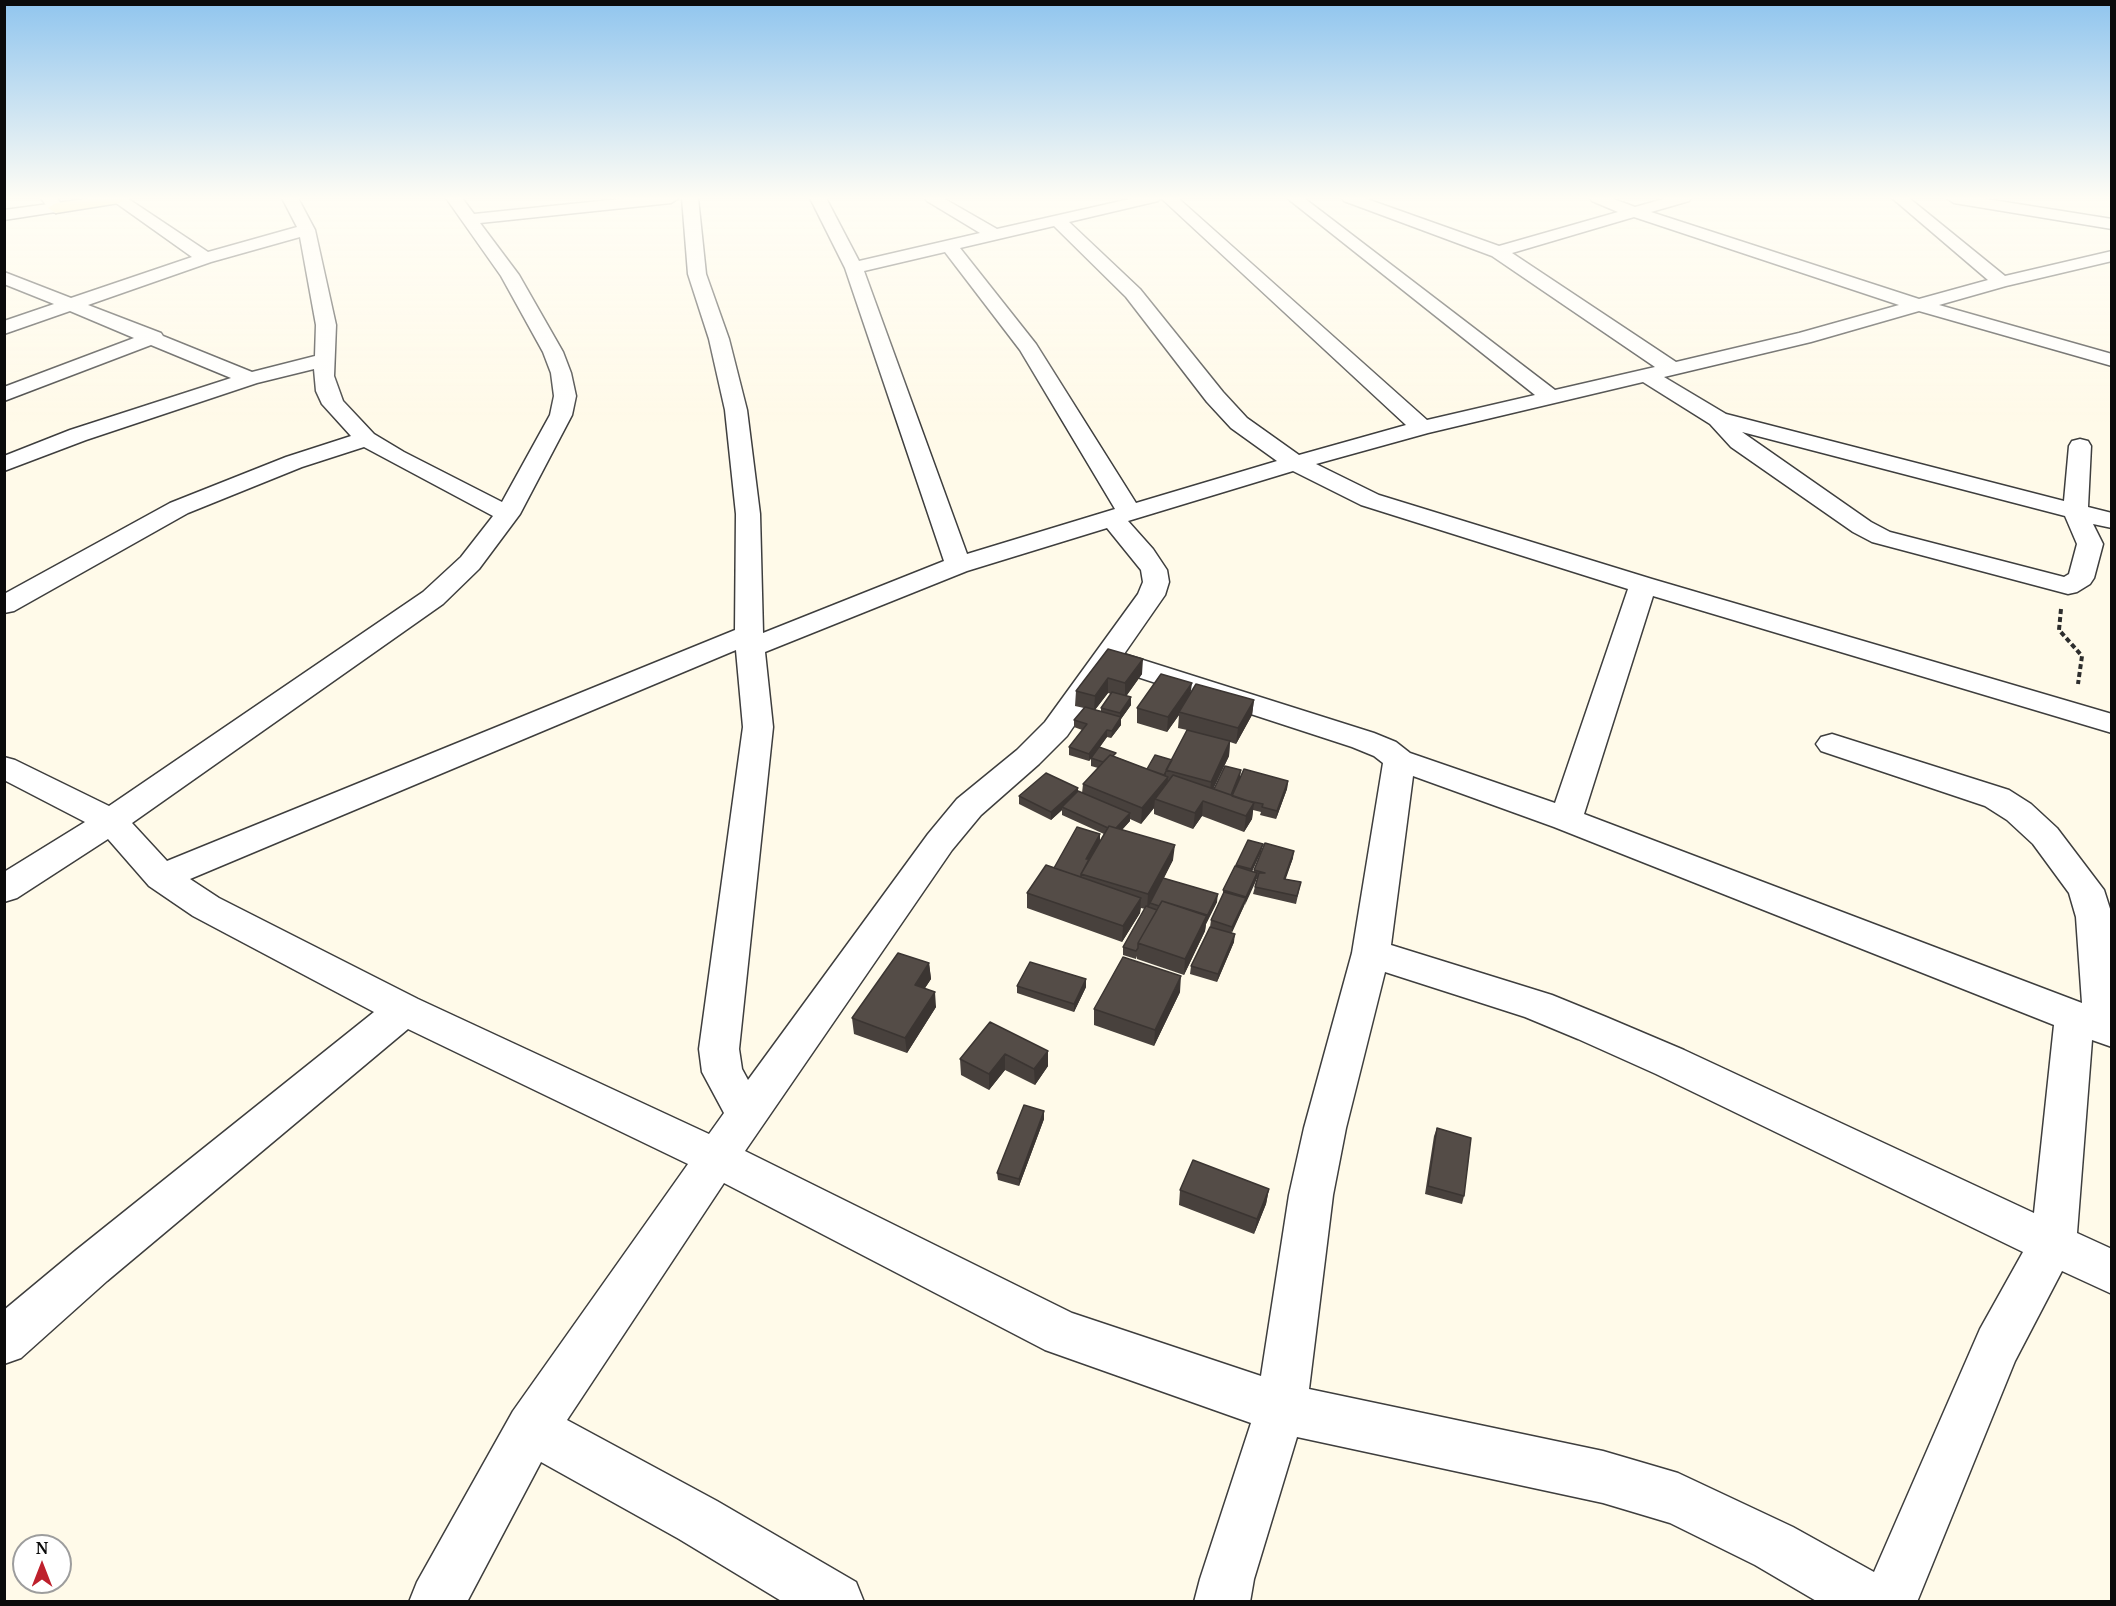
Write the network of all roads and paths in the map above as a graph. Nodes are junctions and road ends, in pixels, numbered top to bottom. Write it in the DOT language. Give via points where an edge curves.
graph roads {
  1 [pos="162,273"];
  2 [pos="316,273"];
  3 [pos="508,273"];
  4 [pos="697,273"];
  5 [pos="856,273"];
  6 [pos="970,273"];
  7 [pos="1112,273"];
  8 [pos="1251,273"];
  9 [pos="1391,273"];
  10 [pos="1529,273"];
  11 [pos="1819,273"];
  12 [pos="1990,273"];
  13 [pos="2040,273"];
  14 [pos="4,277"];
  15 [pos="2001,282"];
  16 [pos="71,304"];
  17 [pos="1917,305"];
  18 [pos="4,328"];
  19 [pos="154,337"];
  20 [pos="323,360"];
  21 [pos="2112,360"];
  22 [pos="1671,368"];
  23 [pos="1644,374"];
  24 [pos="250,379"];
  25 [pos="4,395"];
  26 [pos="1552,398"];
  27 [pos="1718,419"];
  28 [pos="1422,428"];
  29 [pos="366,438"];
  30 [pos="2080,446"];
  31 [pos="1295,463"];
  32 [pos="4,464"];
  33 [pos="2075,512"];
  34 [pos="508,514"];
  35 [pos="1121,516"];
  36 [pos="2112,521"];
  37 [pos="958,565"];
  38 [pos="1643,585"];
  39 [pos="2068,586"];
  40 [pos="4,605"];
  41 [pos="750,641"];
  42 [pos="1107,658"];
  43 [pos="2074,712"];
  44 [pos="2112,724"];
  45 [pos="1832,744"];
  46 [pos="1399,760"];
  47 [pos="4,767"];
  48 [pos="1566,819"];
  49 [pos="111,821"];
  50 [pos="161,877"];
  51 [pos="4,890"];
  52 [pos="1371,953"];
  53 [pos="404,1010"];
  54 [pos="2096,1025"];
  55 [pos="747,1114"];
  56 [pos="717,1158"];
  57 [pos="2053,1243"];
  58 [pos="2112,1272"];
  59 [pos="4,1341"];
  60 [pos="1281,1408"];
  61 [pos="531,1429"];
  62 [pos="436,1602"];
  63 [pos="836,1602"];
  64 [pos="1222,1602"];
  65 [pos="1872,1602"];
  66 [pos="1889,1602"];
  1 -- 16 [label="street"];
  2 -- 20 [label="street" via="326,325"];
  3 -- 34 [label="street" via="553,352 565,396 561,415"];
  4 -- 41 [label="street" via="719,339 736,410 748,514"];
  5 -- 37 [label="street"];
  6 -- 35 [label="street" via="1029,348"];
  7 -- 31 [label="street" via="1239,423"];
  8 -- 28 [label="street"];
  9 -- 26 [label="street"];
  10 -- 22 [label="street"];
  11 -- 17 [label="street"];
  12 -- 15 [label="street"];
  13 -- 15 [label="street"];
  14 -- 16 [label="street"];
  15 -- 17 [label="street"];
  16 -- 18 [label="street"];
  16 -- 19 [label="street"];
  17 -- 21 [label="street"];
  17 -- 22 [label="street" via="1804,338"];
  19 -- 24 [label="street"];
  19 -- 25 [label="street"];
  20 -- 24 [label="street"];
  20 -- 29 [label="street" via="333,404"];
  22 -- 23 [label="street"];
  23 -- 26 [label="street"];
  23 -- 27 [label="street"];
  24 -- 32 [label="street" via="78,435"];
  26 -- 28 [label="street"];
  27 -- 33 [label="street"];
  27 -- 39 [label="street" via="1739,442 1881,537"];
  28 -- 31 [label="street"];
  29 -- 34 [label="street"];
  29 -- 40 [label="street" via="179,508"];
  30 -- 33 [label="street"];
  31 -- 35 [label="street"];
  31 -- 38 [label="street" via="1382,506"];
  33 -- 36 [label="street"];
  33 -- 39 [label="street" via="2090,544 2081,578"];
  34 -- 49 [label="street" via="470,563 433,598"];
  35 -- 37 [label="street"];
  35 -- 42 [label="street" via="1154,570 1156,582"];
  37 -- 41 [label="street"];
  38 -- 43 [label="street"];
  38 -- 48 [label="street"];
  39 -- 43 [label="path" via="2062,589 2059,630 2082,656"];
  41 -- 50 [label="street"];
  41 -- 55 [label="street" via="758,727 719,1049 722,1071"];
  42 -- 46 [label="street" via="1363,740"];
  42 -- 55 [label="street" via="1056,729 969,807 940,842"];
  43 -- 44 [label="street"];
  45 -- 54 [label="street" via="1997,798 2045,836 2086,890 2094,917"];
  46 -- 48 [label="street"];
  46 -- 52 [label="street"];
  47 -- 49 [label="street"];
  48 -- 54 [label="street"];
  49 -- 50 [label="street"];
  49 -- 51 [label="street"];
  50 -- 53 [label="street" via="206,907"];
  52 -- 57 [label="street" via="1538,1006 1592,1028"];
  52 -- 60 [label="street" via="1311,1196"];
  53 -- 56 [label="street"];
  53 -- 59 [label="street"];
  54 -- 57 [label="street"];
  55 -- 56 [label="street"];
  56 -- 60 [label="street" via="1062,1333"];
  56 -- 61 [label="street"];
  57 -- 58 [label="street"];
  57 -- 66 [label="street" via="1997,1346"];
  60 -- 64 [label="street"];
  60 -- 65 [label="street" via="1603,1477 1678,1499 1774,1546"];
  61 -- 62 [label="street"];
  61 -- 63 [label="street"];
}
